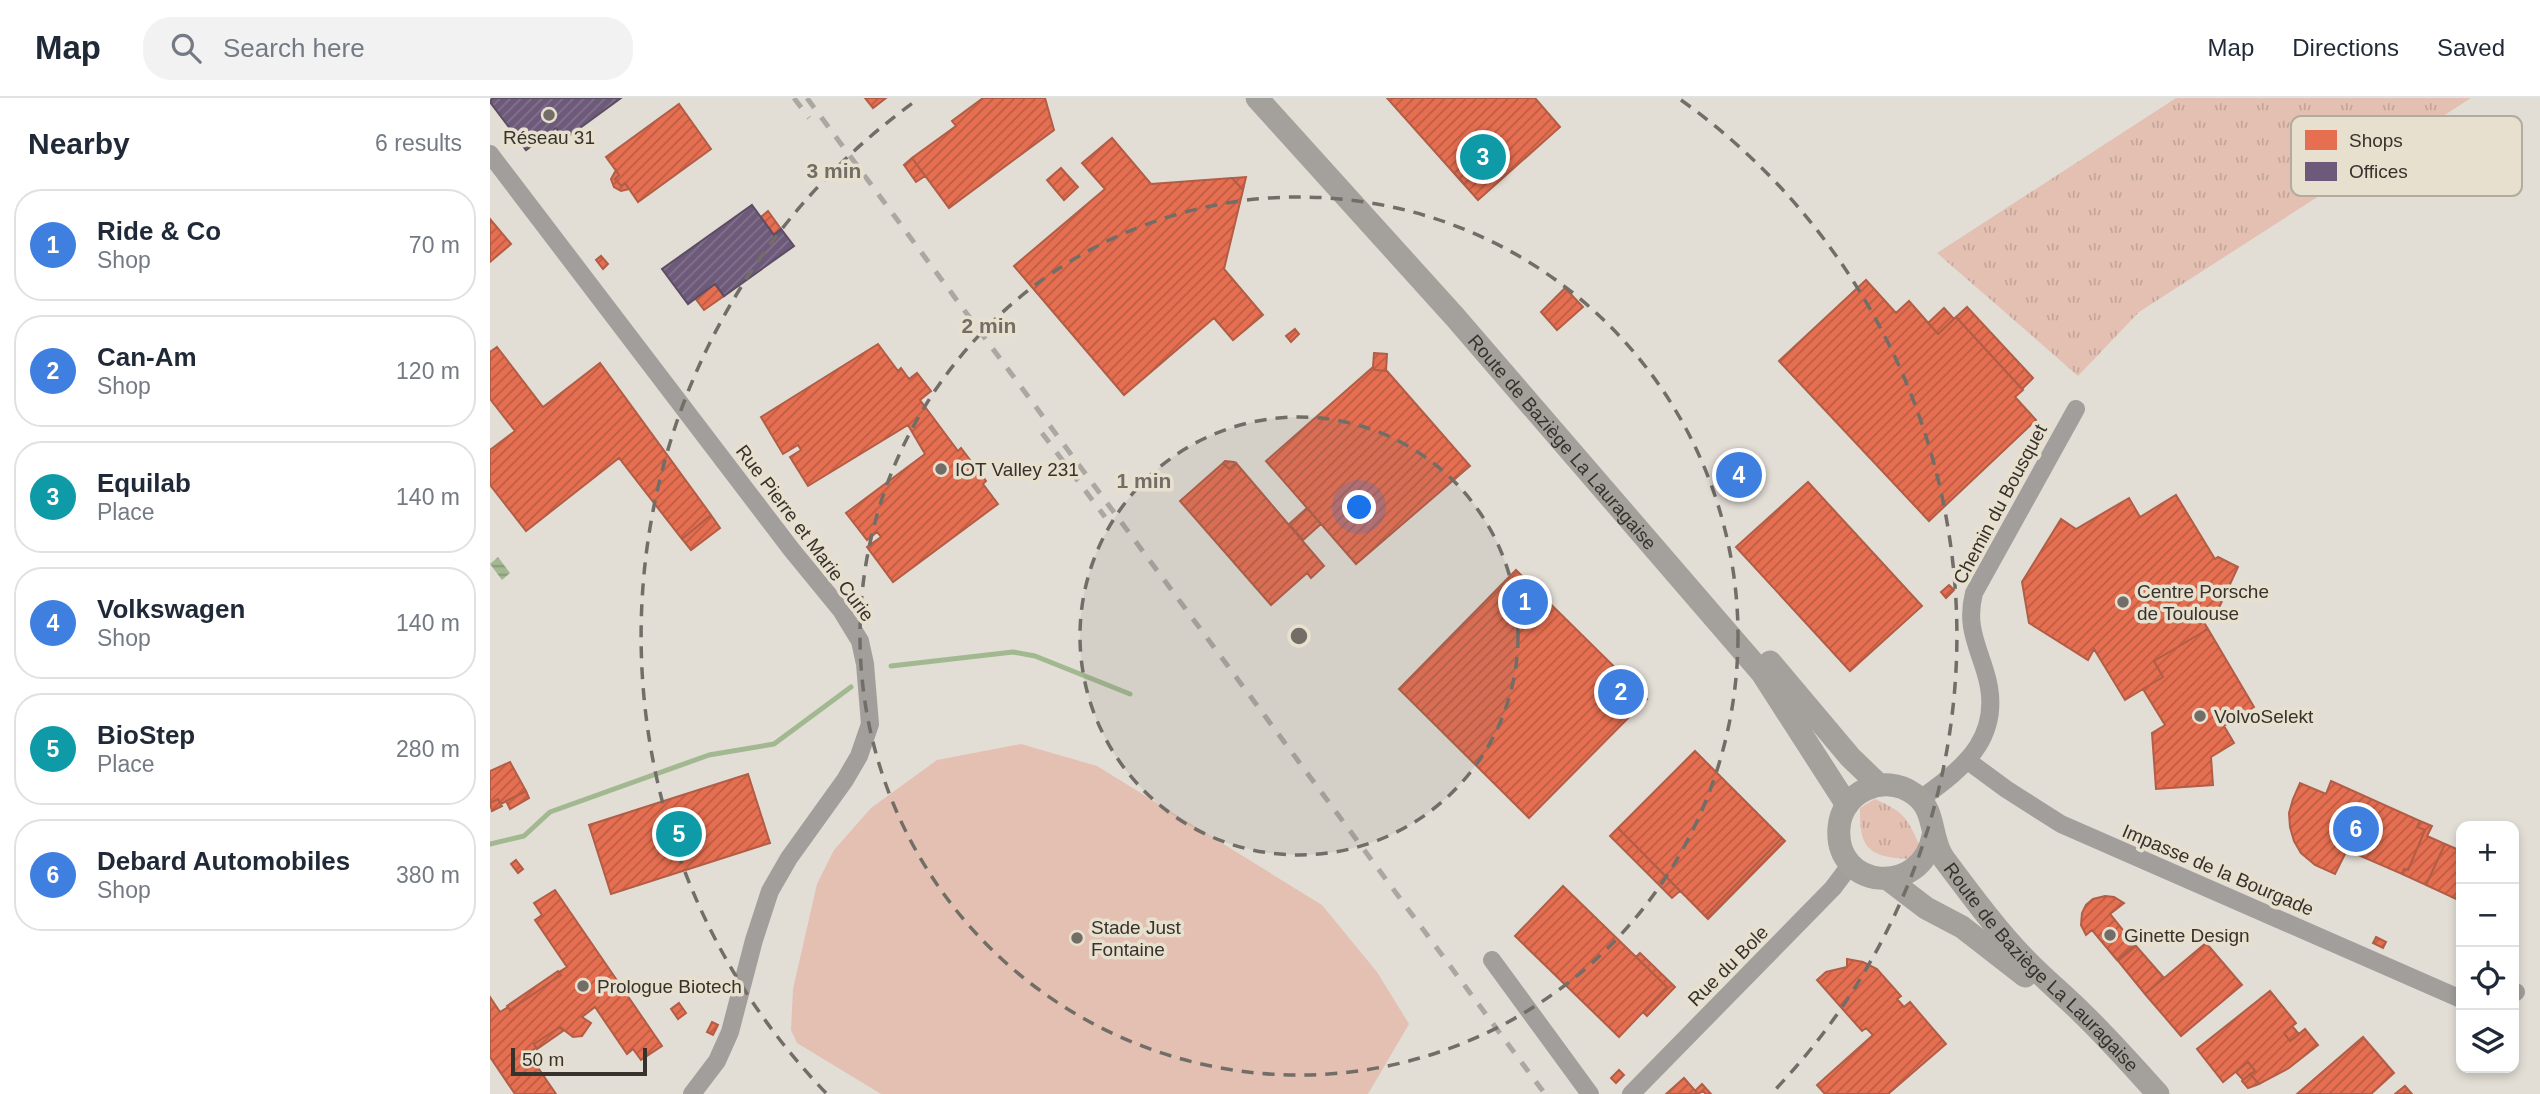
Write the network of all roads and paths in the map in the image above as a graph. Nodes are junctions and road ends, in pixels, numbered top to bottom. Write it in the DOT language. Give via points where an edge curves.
graph roads {
  1 [pos="1257,98"];
  2 [pos="1276,98"];
  3 [pos="490,154"];
  4 [pos="2076,409"];
  5 [pos="1968,761"];
  6 [pos="1879,785"];
  7 [pos="1920,799"];
  8 [pos="1847,805"];
  9 [pos="1933,836"];
  10 [pos="1851,864"];
  11 [pos="1888,879"];
  12 [pos="1492,960"];
  13 [pos="2456,997"];
  14 [pos="691,1094"];
  15 [pos="1590,1094"];
  16 [pos="1631,1094"];
  17 [pos="2141,1094"];
  18 [pos="2158,1094"];
  1 -- 8 [label="main road, Route de Baziège La Lauragaise" via="1455,317 1762,673"];
  2 -- 6 [label="main road, Route de Baziège La Lauragaise" via="1466,307 1850,757"];
  3 -- 14 [label="street, Rue Pierre et Marie Curie" via="611,317 841,610 860,641 870,724 859,756 770,891 730,1032 717,1061"];
  4 -- 5 [label="street, Chemin du Bousquet" via="1974,593 1970,626 1990,698 1985,732"];
  5 -- 7 [label="street, Chemin du Bousquet"];
  5 -- 13 [label="street, Impasse de la Bourgade" via="2062,824"];
  6 -- 7 [label="main road" via="1904,788"];
  6 -- 8 [label="main road" via="1857,793"];
  7 -- 9 [label="main road" via="1930,816"];
  8 -- 10 [label="main road" via="1838,835"];
  9 -- 11 [label="main road" via="1919,866"];
  9 -- 18 [label="main road, Route de Baziège La Lauragaise" via="1941,855 2021,955 2116,1046"];
  10 -- 11 [label="main road" via="1868,876"];
  10 -- 16 [label="street, Rue du Bole" via="1833,888"];
  11 -- 17 [label="main road, Route de Baziège La Lauragaise" via="2014,965"];
  12 -- 15 [label="street"];
}
